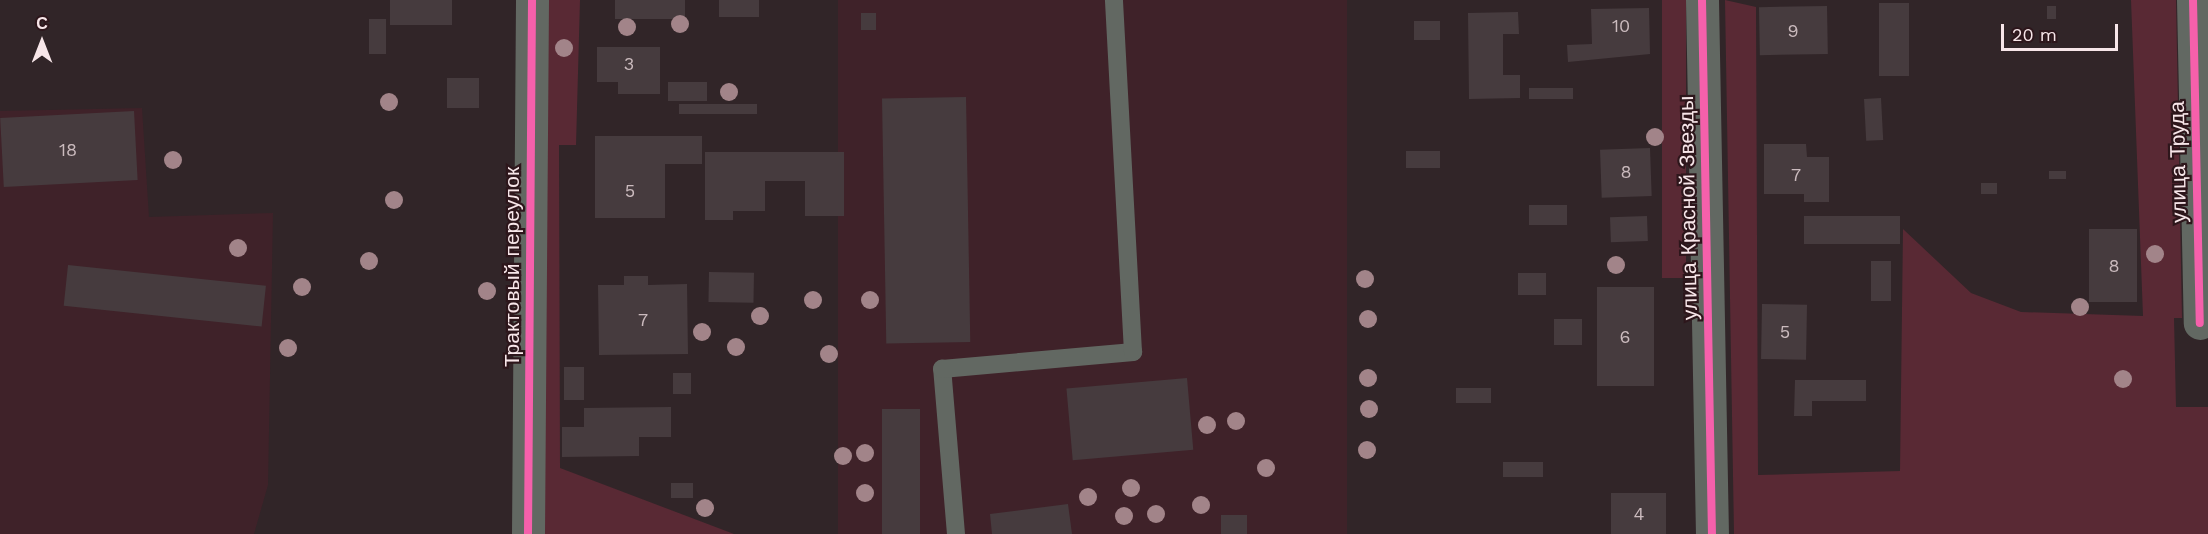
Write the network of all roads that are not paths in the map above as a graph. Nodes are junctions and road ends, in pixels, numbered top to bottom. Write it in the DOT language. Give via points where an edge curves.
graph roads {
  1 [pos="532,0"];
  2 [pos="1114,0"];
  3 [pos="1702,0"];
  4 [pos="2193,0"];
  5 [pos="2200,322"];
  6 [pos="528,534"];
  7 [pos="956,534"];
  8 [pos="1712,534"];
  1 -- 6 [label="street, Трактовый переулок"];
  2 -- 7 [label="lane" via="1133,352 942,369"];
  3 -- 8 [label="street, улица Красной Звезды"];
  4 -- 5 [label="street, улица Труда"];
}
